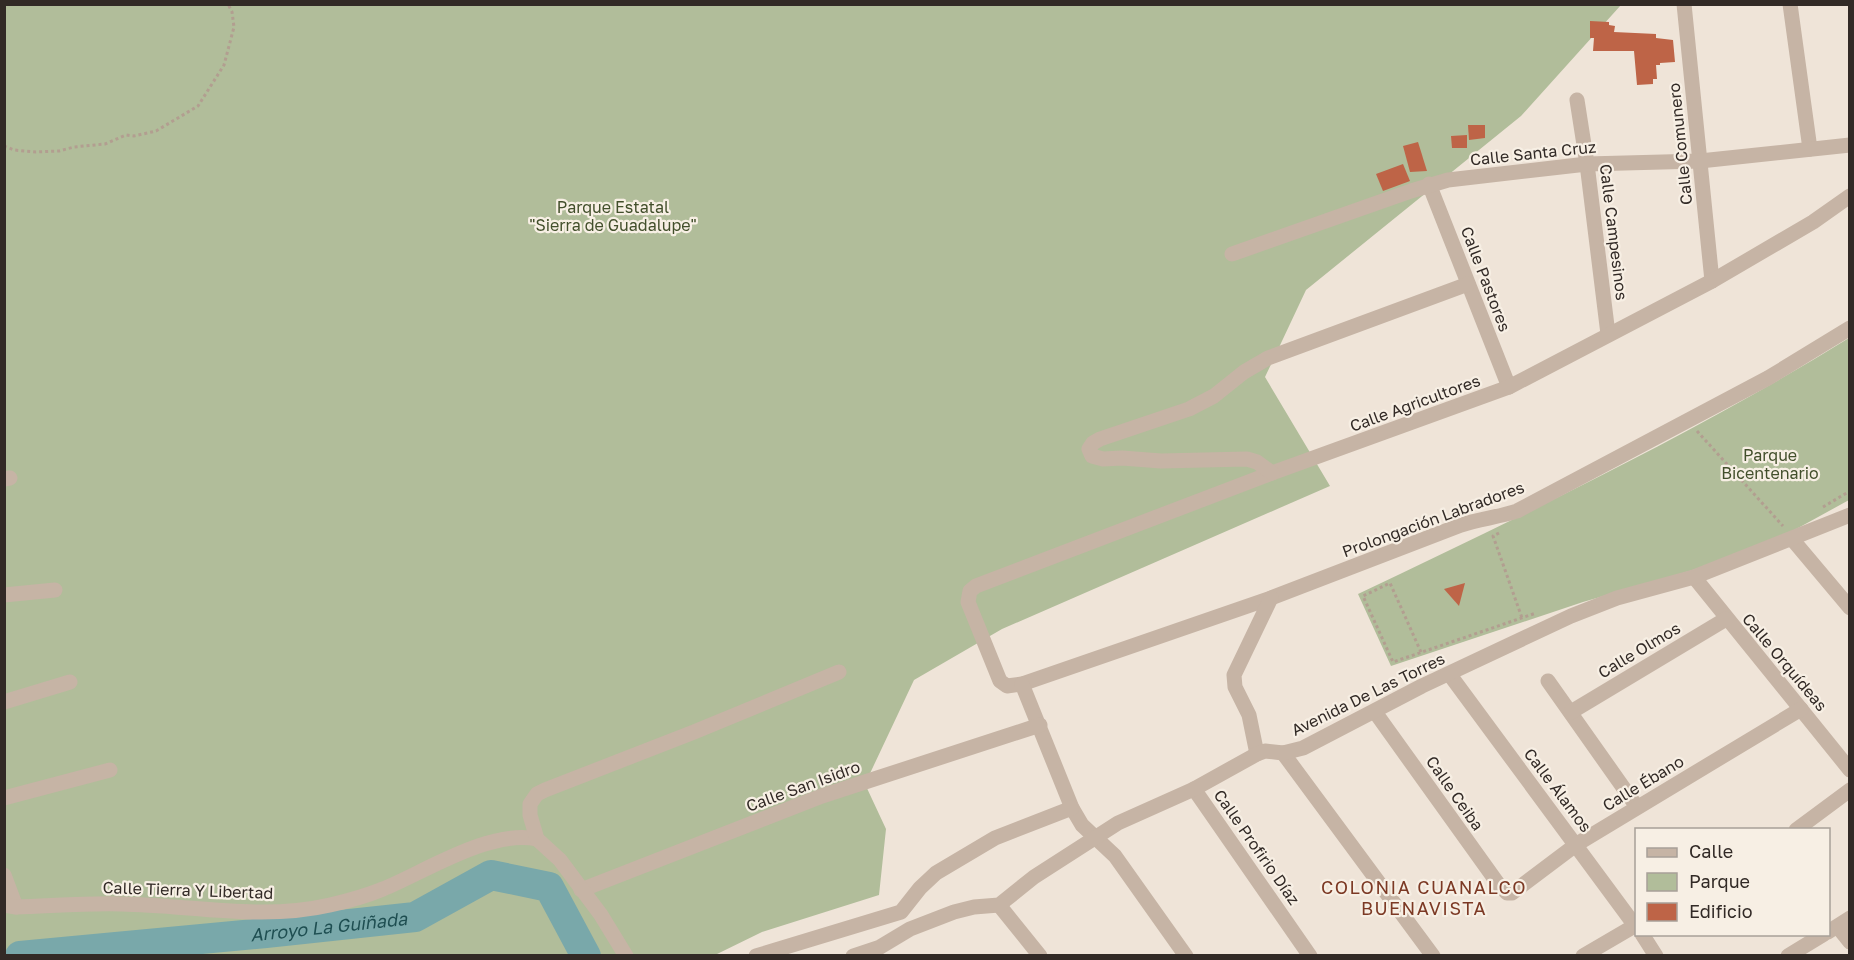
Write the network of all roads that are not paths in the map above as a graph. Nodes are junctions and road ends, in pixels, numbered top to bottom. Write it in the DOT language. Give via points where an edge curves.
graph roads {
  1 [pos="1684,4"];
  2 [pos="1790,4"];
  3 [pos="1577,100"];
  4 [pos="1850,145"];
  5 [pos="1810,148"];
  6 [pos="1700,161"];
  7 [pos="1587,164"];
  8 [pos="1430,184"];
  9 [pos="1850,196"];
  10 [pos="1232,254"];
  11 [pos="1712,281"];
  12 [pos="1468,284"];
  13 [pos="1850,328"];
  14 [pos="1608,334"];
  15 [pos="1509,387"];
  16 [pos="1272,473"];
  17 [pos="1850,515"];
  18 [pos="1789,534"];
  19 [pos="1694,577"];
  20 [pos="55,590"];
  21 [pos="4,595"];
  22 [pos="1272,598"];
  23 [pos="1850,608"];
  24 [pos="1726,619"];
  25 [pos="839,672"];
  26 [pos="1450,675"];
  27 [pos="1548,681"];
  28 [pos="70,682"];
  29 [pos="1022,684"];
  30 [pos="1004,685"];
  31 [pos="4,702"];
  32 [pos="1801,709"];
  33 [pos="1376,712"];
  34 [pos="1571,712"];
  35 [pos="1040,725"];
  36 [pos="1283,753"];
  37 [pos="1257,754"];
  38 [pos="110,770"];
  39 [pos="1850,770"];
  40 [pos="1194,789"];
  41 [pos="1850,790"];
  42 [pos="4,798"];
  43 [pos="1637,807"];
  44 [pos="1072,808"];
  45 [pos="1799,828"];
  46 [pos="1094,837"];
  47 [pos="537,838"];
  48 [pos="1577,844"];
  49 [pos="4,875"];
  50 [pos="581,890"];
  51 [pos="1507,893"];
  52 [pos="999,905"];
  53 [pos="10,906"];
  54 [pos="901,912"];
  55 [pos="1635,924"];
  56 [pos="1839,926"];
  57 [pos="910,929"];
  58 [pos="1635,930"];
  59 [pos="1643,936"];
  60 [pos="1821,936"];
  61 [pos="1850,942"];
  62 [pos="626,956"];
  63 [pos="756,956"];
  64 [pos="853,956"];
  65 [pos="1040,956"];
  66 [pos="1186,956"];
  67 [pos="1310,956"];
  68 [pos="1433,956"];
  69 [pos="1583,956"];
  70 [pos="1656,956"];
  71 [pos="1788,956"];
  1 -- 6 [label="street, Calle Comunero"];
  2 -- 5 [label="street"];
  3 -- 7 [label="street, Calle Campesinos"];
  4 -- 5 [label="street, Calle Santa Cruz"];
  5 -- 6 [label="street, Calle Santa Cruz"];
  6 -- 7 [label="street, Calle Santa Cruz"];
  6 -- 11 [label="street, Calle Comunero"];
  7 -- 8 [label="street, Calle Santa Cruz"];
  7 -- 14 [label="street, Calle Campesinos"];
  8 -- 10 [label="street, Calle Santa Cruz"];
  8 -- 12 [label="street, Calle Pastores"];
  9 -- 11 [label="street, Calle Agricultores"];
  11 -- 14 [label="street, Calle Agricultores"];
  12 -- 15 [label="street, Calle Pastores"];
  12 -- 16 [label="street" via="1268,358 1190,409 1100,439 1089,449 1092,456 1103,459 1246,459"];
  13 -- 22 [label="street, Prolongación Labradores" via="1768,378 1517,511 1461,525"];
  14 -- 15 [label="street, Calle Agricultores"];
  15 -- 16 [label="street, Calle Agricultores"];
  16 -- 30 [label="street, Calle Agricultores" via="976,586 970,591 968,602"];
  17 -- 18 [label="street, Avenida De Las Torres"];
  18 -- 19 [label="street, Avenida De Las Torres"];
  18 -- 23 [label="street"];
  19 -- 24 [label="street, Calle Orquídeas"];
  19 -- 26 [label="street, Avenida De Las Torres" via="1617,598 1571,616"];
  20 -- 21 [label="street"];
  22 -- 29 [label="street, Prolongación Labradores"];
  22 -- 37 [label="street" via="1234,675 1234,687 1249,715"];
  24 -- 32 [label="street, Calle Orquídeas"];
  24 -- 34 [label="street, Calle Olmos"];
  25 -- 47 [label="street" via="544,790 532,799 529,809"];
  26 -- 33 [label="street, Avenida De Las Torres"];
  26 -- 48 [label="street, Calle Álamos"];
  27 -- 34 [label="street"];
  28 -- 31 [label="street"];
  29 -- 30 [label="street, Prolongación Labradores"];
  29 -- 35 [label="street"];
  32 -- 39 [label="street, Calle Orquídeas"];
  32 -- 43 [label="street, Calle Ébano"];
  33 -- 36 [label="street, Avenida De Las Torres" via="1303,748"];
  33 -- 51 [label="street, Calle Ceiba"];
  34 -- 43 [label="street"];
  35 -- 44 [label="street"];
  35 -- 50 [label="street, Calle San Isidro" via="822,796"];
  36 -- 37 [label="street, Avenida De Las Torres"];
  36 -- 68 [label="street"];
  37 -- 40 [label="street, Avenida De Las Torres"];
  38 -- 42 [label="street"];
  40 -- 46 [label="street, Avenida De Las Torres"];
  40 -- 67 [label="street, Calle Profirio Díaz"];
  41 -- 45 [label="street"];
  43 -- 48 [label="street, Calle Ébano"];
  44 -- 46 [label="street"];
  44 -- 54 [label="street" via="995,838 936,873"];
  46 -- 52 [label="street, Avenida De Las Torres" via="1034,876"];
  46 -- 66 [label="street" via="1115,856"];
  47 -- 50 [label="street" via="560,860"];
  47 -- 53 [label="street, Calle Tierra Y Libertad" via="516,837 489,843 383,889 321,907 256,914 122,903"];
  48 -- 51 [label="street, Calle Ébano" via="1517,891"];
  48 -- 55 [label="street, Calle Álamos"];
  49 -- 53 [label="street"];
  50 -- 62 [label="street"];
  52 -- 57 [label="street" via="954,912"];
  52 -- 65 [label="street"];
  54 -- 57 [label="street"];
  54 -- 63 [label="street"];
  56 -- 61 [label="street"];
  57 -- 64 [label="street" via="880,947"];
  58 -- 69 [label="street"];
  59 -- 70 [label="street, Calle Álamos"];
  60 -- 71 [label="street"];
}
